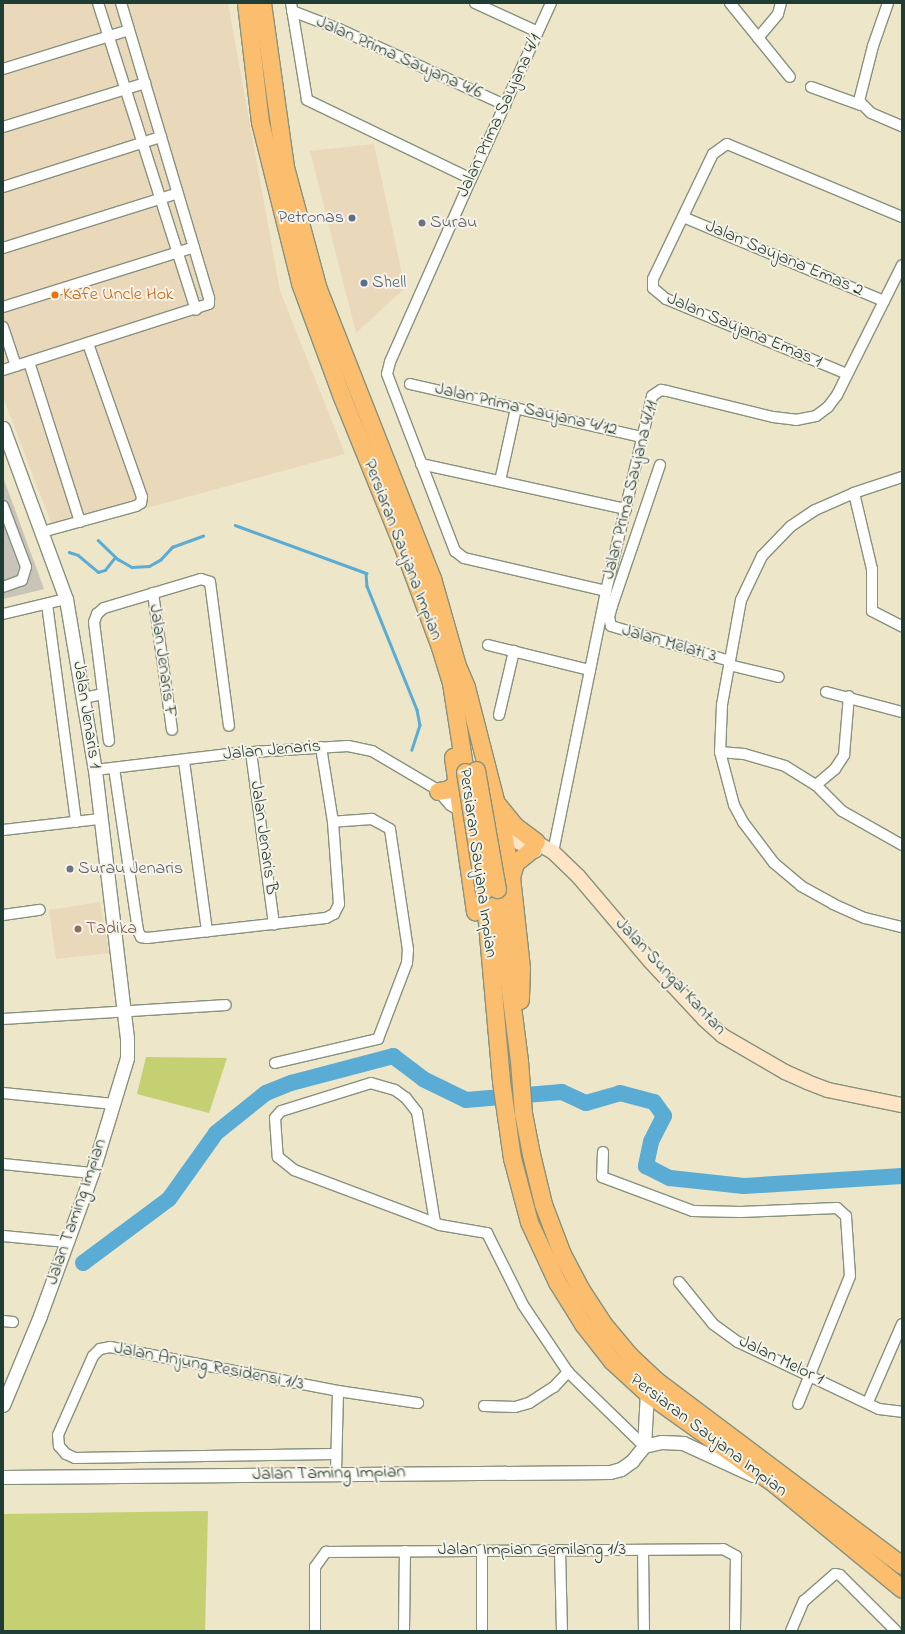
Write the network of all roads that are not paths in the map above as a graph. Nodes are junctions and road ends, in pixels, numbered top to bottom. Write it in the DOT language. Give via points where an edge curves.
graph roads {
  1 [pos="98,3"];
  2 [pos="121,3"];
  3 [pos="246,3"];
  4 [pos="262,3"];
  5 [pos="475,3"];
  6 [pos="551,3"];
  7 [pos="730,3"];
  8 [pos="781,3"];
  9 [pos="888,3"];
  10 [pos="292,7"];
  11 [pos="129,30"];
  12 [pos="538,32"];
  13 [pos="107,36"];
  14 [pos="758,38"];
  15 [pos="3,69"];
  16 [pos="790,78"];
  17 [pos="145,83"];
  18 [pos="811,87"];
  19 [pos="124,89"];
  20 [pos="505,105"];
  21 [pos="861,105"];
  22 [pos="902,126"];
  23 [pos="3,127"];
  24 [pos="161,137"];
  25 [pos="142,143"];
  26 [pos="470,179"];
  27 [pos="3,187"];
  28 [pos="178,193"];
  29 [pos="160,199"];
  30 [pos="684,218"];
  31 [pos="902,218"];
  32 [pos="194,247"];
  33 [pos="3,248"];
  34 [pos="177,253"];
  35 [pos="902,265"];
  36 [pos="884,301"];
  37 [pos="3,307"];
  38 [pos="200,308"];
  39 [pos="3,327"];
  40 [pos="88,344"];
  41 [pos="29,362"];
  42 [pos="16,366"];
  43 [pos="3,370"];
  44 [pos="847,374"];
  45 [pos="410,384"];
  46 [pos="516,408"];
  47 [pos="3,428"];
  48 [pos="642,437"];
  49 [pos="421,464"];
  50 [pos="660,465"];
  51 [pos="902,477"];
  52 [pos="500,481"];
  53 [pos="854,493"];
  54 [pos="3,506"];
  55 [pos="626,509"];
  56 [pos="80,522"];
  57 [pos="42,532"];
  58 [pos="3,587"];
  59 [pos="606,591"];
  60 [pos="153,593"];
  61 [pos="66,600"];
  62 [pos="46,604"];
  63 [pos="3,614"];
  64 [pos="902,626"];
  65 [pos="488,645"];
  66 [pos="514,651"];
  67 [pos="729,663"];
  68 [pos="458,668"];
  69 [pos="590,670"];
  70 [pos="779,677"];
  71 [pos="826,692"];
  72 [pos="103,694"];
  73 [pos="849,696"];
  74 [pos="83,698"];
  75 [pos="902,712"];
  76 [pos="499,715"];
  77 [pos="229,726"];
  78 [pos="172,730"];
  79 [pos="109,741"];
  80 [pos="321,747"];
  81 [pos="251,752"];
  82 [pos="720,752"];
  83 [pos="184,760"];
  84 [pos="114,768"];
  85 [pos="95,770"];
  86 [pos="466,775"];
  87 [pos="816,785"];
  88 [pos="438,791"];
  89 [pos="497,803"];
  90 [pos="461,806"];
  91 [pos="100,819"];
  92 [pos="76,822"];
  93 [pos="333,822"];
  94 [pos="502,828"];
  95 [pos="3,830"];
  96 [pos="902,845"];
  97 [pos="534,846"];
  98 [pos="553,852"];
  99 [pos="567,865"];
  100 [pos="511,877"];
  101 [pos="491,890"];
  102 [pos="40,910"];
  103 [pos="3,915"];
  104 [pos="274,924"];
  105 [pos="902,927"];
  106 [pos="207,931"];
  107 [pos="226,1005"];
  108 [pos="126,1012"];
  109 [pos="3,1019"];
  110 [pos="275,1063"];
  111 [pos="520,1069"];
  112 [pos="497,1082"];
  113 [pos="3,1093"];
  114 [pos="114,1104"];
  115 [pos="902,1105"];
  116 [pos="603,1152"];
  117 [pos="3,1164"];
  118 [pos="92,1173"];
  119 [pos="435,1223"];
  120 [pos="3,1236"];
  121 [pos="67,1242"];
  122 [pos="679,1282"];
  123 [pos="902,1324"];
  124 [pos="568,1372"];
  125 [pos="810,1375"];
  126 [pos="6,1391"];
  127 [pos="338,1391"];
  128 [pos="646,1393"];
  129 [pos="868,1402"];
  130 [pos="418,1403"];
  131 [pos="798,1404"];
  132 [pos="3,1405"];
  133 [pos="484,1406"];
  134 [pos="902,1412"];
  135 [pos="644,1446"];
  136 [pos="335,1454"];
  137 [pos="336,1473"];
  138 [pos="3,1477"];
  139 [pos="776,1485"];
  140 [pos="482,1550"];
  141 [pos="560,1550"];
  142 [pos="643,1550"];
  143 [pos="406,1551"];
  144 [pos="902,1565"];
  145 [pos="902,1589"];
  146 [pos="316,1631"];
  147 [pos="404,1631"];
  148 [pos="482,1631"];
  149 [pos="562,1631"];
  150 [pos="644,1631"];
  151 [pos="735,1631"];
  152 [pos="791,1631"];
  153 [pos="896,1631"];
  1 -- 13 [label="street"];
  2 -- 11 [label="street"];
  3 -- 86 [label="highway, Persiaran Saujana Impian" via="260,122 300,283 440,647 451,682"];
  4 -- 68 [label="highway, Persiaran Saujana Impian" via="285,167 318,289 432,578"];
  5 -- 12 [label="street"];
  6 -- 12 [label="street, Jalan Prima Saujana 4/1"];
  7 -- 14 [label="street"];
  8 -- 14 [label="street" via="778,14"];
  9 -- 21 [label="street" via="862,88 859,101"];
  10 -- 20 [label="street, Jalan Prima Saujana 4/6"];
  10 -- 26 [label="street" via="305,94 311,104"];
  11 -- 13 [label="street"];
  11 -- 17 [label="street"];
  12 -- 20 [label="street, Jalan Prima Saujana 4/1"];
  13 -- 15 [label="street"];
  13 -- 19 [label="street"];
  14 -- 16 [label="street"];
  17 -- 19 [label="street"];
  17 -- 24 [label="street"];
  18 -- 21 [label="street"];
  19 -- 23 [label="street"];
  19 -- 25 [label="street"];
  20 -- 26 [label="street, Jalan Prima Saujana 4/1"];
  21 -- 22 [label="street" via="871,113"];
  24 -- 25 [label="street"];
  24 -- 28 [label="street"];
  25 -- 27 [label="street"];
  25 -- 29 [label="street"];
  26 -- 49 [label="street, Jalan Prima Saujana 4/1" via="387,374"];
  28 -- 29 [label="street"];
  28 -- 32 [label="street"];
  29 -- 33 [label="street"];
  29 -- 34 [label="street"];
  30 -- 31 [label="street" via="713,154 727,144"];
  30 -- 36 [label="street, Jalan Saujana Emas 2"];
  30 -- 44 [label="street, Jalan Saujana Emas 1" via="653,279 653,288 666,299"];
  32 -- 34 [label="street"];
  32 -- 38 [label="street" via="209,298 209,304"];
  34 -- 37 [label="street"];
  34 -- 38 [label="street"];
  35 -- 36 [label="street, Jalan Prima Saujana 4/11"];
  36 -- 44 [label="street, Jalan Prima Saujana 4/11"];
  38 -- 40 [label="street"];
  39 -- 42 [label="street"];
  40 -- 41 [label="street"];
  40 -- 56 [label="street" via="142,497 141,503 136,506"];
  41 -- 42 [label="street"];
  41 -- 56 [label="street"];
  42 -- 43 [label="street"];
  44 -- 48 [label="street, Jalan Prima Saujana 4/11" via="837,395 823,413 796,420 773,417 661,390 652,396"];
  45 -- 46 [label="street, Jalan Prima Saujana 4/12"];
  46 -- 48 [label="street, Jalan Prima Saujana 4/12"];
  46 -- 52 [label="street"];
  47 -- 57 [label="street, Jalan Jenaris 1"];
  48 -- 55 [label="street, Jalan Prima Saujana 4/11"];
  49 -- 52 [label="street"];
  49 -- 59 [label="street, Jalan Prima Saujana 4/1" via="456,551 464,558"];
  50 -- 67 [label="street, Jalan Melati 3" via="612,606 609,617 611,626"];
  51 -- 53 [label="street, Jalan Melati 3"];
  52 -- 55 [label="street"];
  53 -- 64 [label="street" via="872,569 872,612"];
  53 -- 67 [label="street, Jalan Melati 3" via="815,510 791,526 762,556 741,600"];
  54 -- 58 [label="street" via="26,567 25,575 16,584"];
  55 -- 59 [label="street, Jalan Prima Saujana 4/11"];
  56 -- 57 [label="street"];
  57 -- 61 [label="street, Jalan Jenaris 1"];
  59 -- 69 [label="street, Jalan Prima Saujana 4/11"];
  60 -- 72 [label="street" via="104,608 97,614 94,622"];
  60 -- 77 [label="street" via="201,579 210,582"];
  60 -- 78 [label="street, Jalan Jenaris F"];
  61 -- 62 [label="street"];
  61 -- 74 [label="street, Jalan Jenaris 1"];
  62 -- 63 [label="street"];
  62 -- 92 [label="street"];
  65 -- 66 [label="street"];
  66 -- 69 [label="street"];
  66 -- 76 [label="street"];
  67 -- 70 [label="street"];
  67 -- 82 [label="street, Jalan Melati 3" via="722,705"];
  68 -- 86 [label="highway, Persiaran Saujana Impian"];
  68 -- 89 [label="highway" via="466,687"];
  69 -- 98 [label="street, Jalan Prima Saujana 4/11"];
  71 -- 73 [label="street"];
  72 -- 74 [label="street"];
  72 -- 79 [label="street"];
  73 -- 75 [label="street"];
  73 -- 87 [label="street" via="844,755 835,770"];
  74 -- 85 [label="street, Jalan Jenaris 1"];
  80 -- 81 [label="street, Jalan Jenaris"];
  80 -- 88 [label="street, Jalan Jenaris" via="348,746 372,751"];
  80 -- 93 [label="street"];
  81 -- 83 [label="street, Jalan Jenaris"];
  81 -- 104 [label="street, Jalan Jenaris B"];
  82 -- 87 [label="street" via="744,754 785,766"];
  82 -- 105 [label="street, Jalan Melati 3" via="734,804 743,822 774,863 801,886 833,904 865,918"];
  83 -- 84 [label="street, Jalan Jenaris"];
  83 -- 106 [label="street"];
  84 -- 85 [label="street, Jalan Jenaris"];
  84 -- 106 [label="street" via="138,931 141,937"];
  85 -- 91 [label="street, Jalan Jenaris 1"];
  86 -- 88 [label="highway" via="449,789"];
  86 -- 90 [label="highway"];
  86 -- 101 [label="highway, Persiaran Saujana Impian, bridge"];
  87 -- 96 [label="street" via="842,811"];
  88 -- 90 [label="street, Jalan Jenaris"];
  89 -- 94 [label="highway"];
  89 -- 97 [label="highway"];
  90 -- 94 [label="main road, Jalan Sungai Kantan"];
  90 -- 112 [label="highway"];
  91 -- 92 [label="street"];
  91 -- 108 [label="street, Jalan Jenaris 1"];
  92 -- 95 [label="street"];
  93 -- 104 [label="street" via="339,904 334,914 326,918"];
  93 -- 110 [label="street" via="372,819 390,829 408,950 407,963 378,1039"];
  94 -- 97 [label="main road, Jalan Sungai Kantan"];
  94 -- 100 [label="highway"];
  97 -- 98 [label="main road, Jalan Sungai Kantan"];
  97 -- 99 [label="main road, Jalan Sungai Kantan"];
  97 -- 100 [label="highway" via="515,863"];
  98 -- 99 [label="main road, Jalan Sungai Kantan"];
  99 -- 115 [label="main road, Jalan Sungai Kantan" via="592,890 658,969 723,1036 764,1061 807,1082 828,1090"];
  100 -- 111 [label="highway" via="521,968"];
  101 -- 111 [label="highway, Persiaran Saujana Impian"];
  101 -- 112 [label="highway, Persiaran Saujana Impian"];
  102 -- 103 [label="street"];
  104 -- 106 [label="street"];
  107 -- 108 [label="street"];
  108 -- 109 [label="street"];
  108 -- 114 [label="street, Jalan Taming Impian" via="127,1058"];
  111 -- 144 [label="highway, Persiaran Saujana Impian" via="523,1113 543,1204 562,1254 581,1290 621,1346 658,1382"];
  112 -- 128 [label="highway, Persiaran Saujana Impian" via="512,1158 529,1222 557,1282 583,1324 612,1361"];
  113 -- 114 [label="street"];
  114 -- 118 [label="street, Jalan Taming Impian"];
  116 -- 125 [label="street" via="602,1177 693,1211 837,1208 846,1216 850,1276"];
  117 -- 118 [label="street"];
  118 -- 121 [label="street, Jalan Taming Impian"];
  119 -- 119 [label="street" via="417,1112 406,1098 395,1090 370,1083 281,1111 275,1118 278,1157 294,1170"];
  119 -- 124 [label="street" via="484,1232 490,1236 523,1304"];
  120 -- 121 [label="street"];
  121 -- 126 [label="street, Jalan Taming Impian"];
  122 -- 125 [label="street, Jalan Melor 1" via="713,1324 738,1342"];
  123 -- 129 [label="street"];
  124 -- 133 [label="street" via="554,1387 529,1403 515,1407"];
  124 -- 135 [label="street"];
  125 -- 129 [label="street, Jalan Melor 1"];
  125 -- 131 [label="street"];
  126 -- 132 [label="street, Jalan Taming Impian"];
  127 -- 130 [label="street, Jalan Anjung Residensi 1/3"];
  127 -- 136 [label="street"];
  127 -- 136 [label="street, Jalan Anjung Residensi 1/3" via="110,1347 100,1348 93,1356 58,1435 59,1446 66,1454 75,1458"];
  128 -- 135 [label="street"];
  128 -- 139 [label="highway, Persiaran Saujana Impian"];
  129 -- 134 [label="street, Jalan Melor 1" via="884,1411"];
  135 -- 137 [label="street, Jalan Taming Impian" via="632,1461 621,1469 610,1472"];
  135 -- 139 [label="street" via="662,1442 683,1443"];
  136 -- 137 [label="street"];
  137 -- 138 [label="street, Jalan Taming Impian"];
  139 -- 145 [label="highway, Persiaran Saujana Impian"];
  140 -- 141 [label="street, Jalan Impian Gemilang 1/3"];
  140 -- 143 [label="street, Jalan Impian Gemilang 1/3"];
  140 -- 148 [label="street"];
  141 -- 142 [label="street, Jalan Impian Gemilang 1/3"];
  141 -- 149 [label="street"];
  142 -- 150 [label="street"];
  142 -- 151 [label="street, Jalan Impian Gemilang 1/3" via="723,1549 736,1556"];
  143 -- 146 [label="street, Jalan Impian Gemilang 1/3" via="326,1552 315,1567"];
  143 -- 147 [label="street"];
  152 -- 153 [label="street" via="804,1601 831,1576 840,1575"];
}
